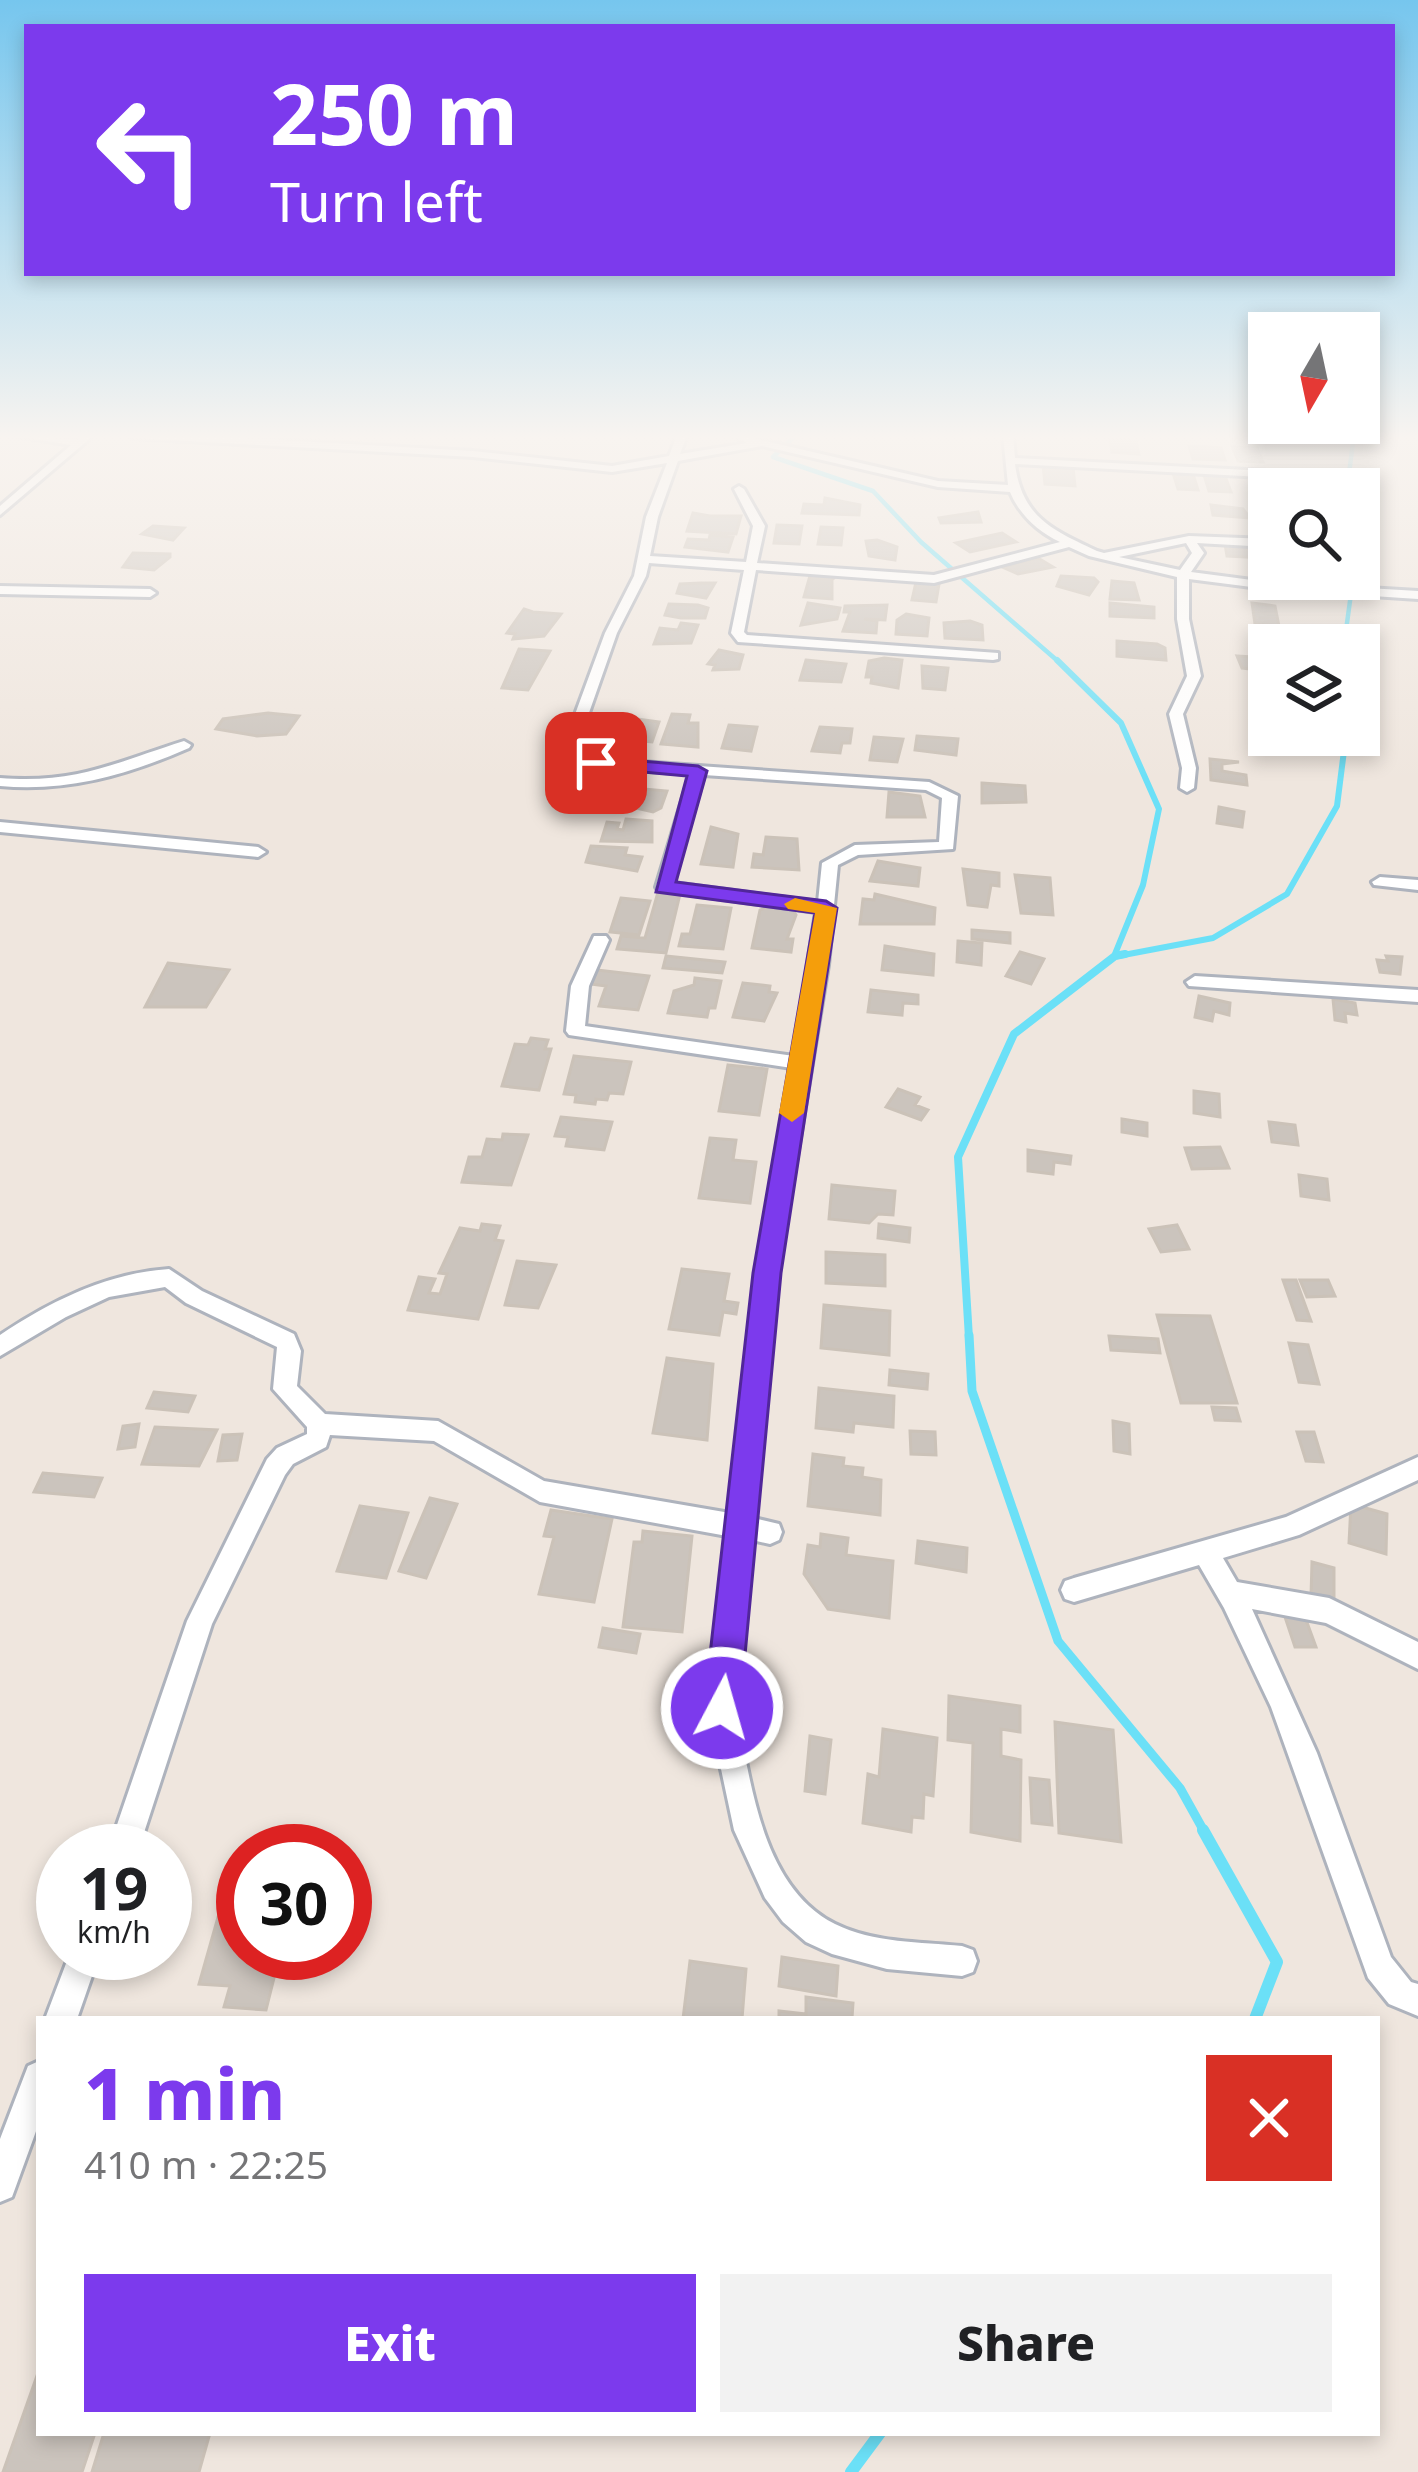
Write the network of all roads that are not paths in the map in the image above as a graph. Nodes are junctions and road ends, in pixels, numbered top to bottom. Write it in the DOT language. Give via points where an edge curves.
graph roads {
  1 [pos="646,550"];
  2 [pos="754,550"];
  3 [pos="1042,550"];
  4 [pos="1089,550"];
  5 [pos="1132,550"];
  6 [pos="1196,550"];
  7 [pos="1104,556"];
  8 [pos="644,559"];
  9 [pos="751,565"];
  10 [pos="1184,575"];
  11 [pos="0,590"];
  12 [pos="150,592"];
  13 [pos="1418,595"];
  14 [pos="993,656"];
  15 [pos="184,745"];
  16 [pos="698,771"];
  17 [pos="0,782"];
  18 [pos="1187,788"];
  19 [pos="0,827"];
  20 [pos="258,852"];
  21 [pos="1380,881"];
  22 [pos="1418,885"];
  23 [pos="826,908"];
  24 [pos="600,940"];
  25 [pos="1195,982"];
  26 [pos="1418,997"];
  27 [pos="800,1063"];
  28 [pos="73,1305"];
  29 [pos="0,1347"];
  30 [pos="0,1361"];
  31 [pos="319,1424"];
  32 [pos="1418,1468"];
  33 [pos="738,1526"];
  34 [pos="770,1532"];
  35 [pos="1204,1550"];
  36 [pos="1074,1590"];
  37 [pos="1232,1593"];
  38 [pos="1418,1657"];
  39 [pos="132,1824"];
  40 [pos="962,1961"];
  41 [pos="75,1980"];
  42 [pos="1418,2000"];
  43 [pos="62,2016"];
  44 [pos="36,2086"];
  45 [pos="0,2185"];
  1 -- 8 [label="street"];
  2 -- 9 [label="street"];
  3 -- 9 [label="street" via="934,579"];
  4 -- 7 [label="street"];
  5 -- 7 [label="street"];
  6 -- 10 [label="street"];
  7 -- 10 [label="street"];
  8 -- 9 [label="street"];
  8 -- 16 [label="street" via="569,747 596,763"];
  9 -- 14 [label="street" via="737,633 743,639"];
  10 -- 13 [label="street"];
  10 -- 18 [label="street" via="1194,676 1176,714"];
  11 -- 12 [label="street"];
  15 -- 17 [label="street" via="69,784"];
  16 -- 23 [label="street" via="664,887"];
  16 -- 23 [label="street" via="929,786 950,796 947,846 855,850 830,863"];
  19 -- 20 [label="street"];
  21 -- 22 [label="street"];
  23 -- 27 [label="street"];
  24 -- 27 [label="street" via="580,986 575,1030"];
  25 -- 26 [label="street"];
  27 -- 33 [label="street"];
  28 -- 29 [label="street"];
  28 -- 30 [label="street" via="58,1325"];
  28 -- 31 [label="street" via="169,1278 286,1341 285,1389"];
  31 -- 33 [label="street" via="438,1432 540,1491"];
  31 -- 39 [label="street" via="318,1440 276,1467 215,1586"];
  32 -- 35 [label="street" via="1290,1527"];
  33 -- 34 [label="street"];
  33 -- 40 [label="street" via="722,1708 734,1776 771,1886 818,1932"];
  35 -- 36 [label="street"];
  35 -- 37 [label="street"];
  37 -- 38 [label="street" via="1329,1611"];
  37 -- 42 [label="street" via="1292,1715 1379,1967 1400,1993"];
  41 -- 43 [label="street"];
  44 -- 45 [label="street"];
}
